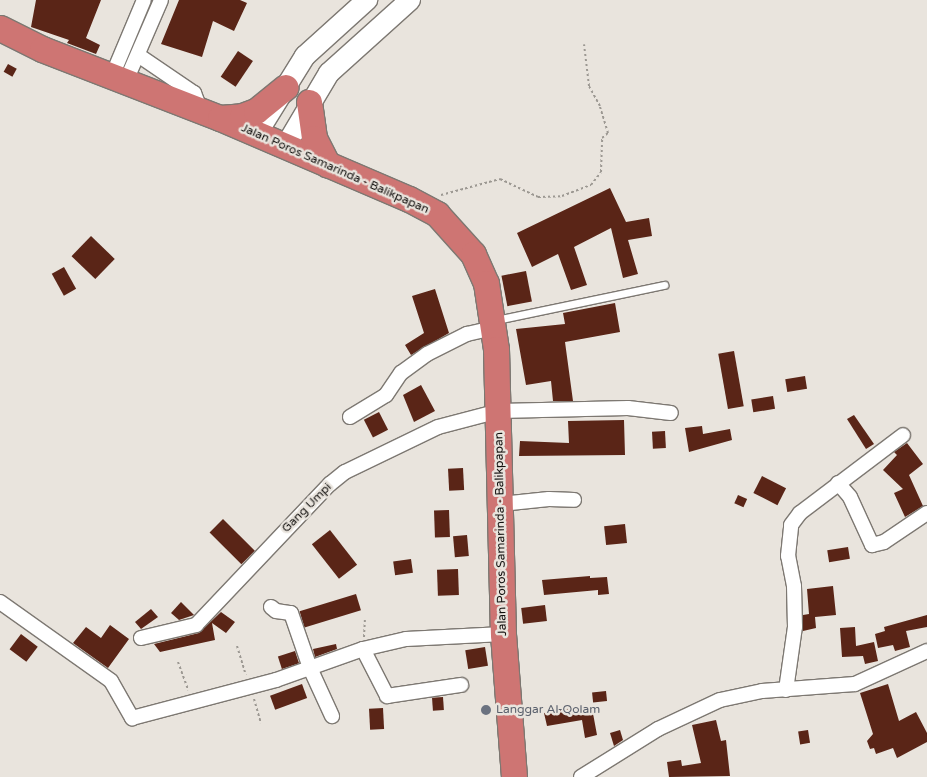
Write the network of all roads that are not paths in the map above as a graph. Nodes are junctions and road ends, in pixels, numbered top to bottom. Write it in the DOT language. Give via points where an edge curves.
graph roads {
  1 [pos="144,0"];
  2 [pos="161,0"];
  3 [pos="367,0"];
  4 [pos="410,0"];
  5 [pos="0,28"];
  6 [pos="126,44"];
  7 [pos="139,53"];
  8 [pos="305,56"];
  9 [pos="329,73"];
  10 [pos="119,79"];
  11 [pos="286,87"];
  12 [pos="309,102"];
  13 [pos="210,115"];
  14 [pos="256,135"];
  15 [pos="285,147"];
  16 [pos="328,165"];
  17 [pos="664,285"];
  18 [pos="494,324"];
  19 [pos="499,411"];
  20 [pos="672,413"];
  21 [pos="350,417"];
  22 [pos="904,435"];
  23 [pos="838,483"];
  24 [pos="574,500"];
  25 [pos="501,504"];
  26 [pos="927,513"];
  27 [pos="0,602"];
  28 [pos="271,607"];
  29 [pos="503,634"];
  30 [pos="141,638"];
  31 [pos="363,649"];
  32 [pos="927,650"];
  33 [pos="310,668"];
  34 [pos="461,685"];
  35 [pos="786,690"];
  36 [pos="332,716"];
  37 [pos="514,777"];
  38 [pos="581,777"];
  1 -- 6 [label="street"];
  2 -- 7 [label="street"];
  3 -- 8 [label="street"];
  4 -- 9 [label="street"];
  5 -- 10 [label="highway, Jalan Poros Samarinda - Balikpapan"];
  6 -- 7 [label="street"];
  6 -- 10 [label="street"];
  7 -- 10 [label="street"];
  7 -- 13 [label="street" via="194,93"];
  8 -- 9 [label="street"];
  8 -- 11 [label="street"];
  9 -- 12 [label="street"];
  10 -- 13 [label="highway, Jalan Poros Samarinda - Balikpapan"];
  11 -- 13 [label="highway" via="256,111 242,116"];
  11 -- 14 [label="street"];
  12 -- 15 [label="street"];
  12 -- 16 [label="highway" via="314,138"];
  13 -- 14 [label="highway, Jalan Poros Samarinda - Balikpapan"];
  14 -- 15 [label="highway, Jalan Poros Samarinda - Balikpapan"];
  15 -- 16 [label="highway, Jalan Poros Samarinda - Balikpapan"];
  16 -- 18 [label="highway, Jalan Poros Samarinda - Balikpapan" via="427,209 452,228 473,254 486,283"];
  17 -- 18 [label="lane"];
  18 -- 19 [label="highway, Jalan Poros Samarinda - Balikpapan"];
  18 -- 21 [label="street" via="433,350 401,373 386,395"];
  19 -- 20 [label="street, Gang Umpi" via="628,408"];
  19 -- 25 [label="highway, Jalan Poros Samarinda - Balikpapan"];
  19 -- 30 [label="street, Gang Umpi" via="438,427 345,472 277,537 196,625"];
  22 -- 23 [label="street"];
  23 -- 26 [label="street" via="850,497 872,546 884,542"];
  23 -- 35 [label="street" via="800,512 791,525 788,556 794,586 795,627"];
  24 -- 25 [label="street" via="554,498"];
  25 -- 29 [label="highway, Jalan Poros Samarinda - Balikpapan"];
  27 -- 33 [label="street" via="111,681 132,718"];
  28 -- 33 [label="street" via="291,613"];
  29 -- 31 [label="street" via="406,639"];
  29 -- 37 [label="highway, Jalan Poros Samarinda - Balikpapan"];
  31 -- 33 [label="street"];
  31 -- 34 [label="street" via="387,696"];
  32 -- 35 [label="street" via="855,684"];
  33 -- 36 [label="street"];
  35 -- 38 [label="street" via="739,694 700,707"];
}
